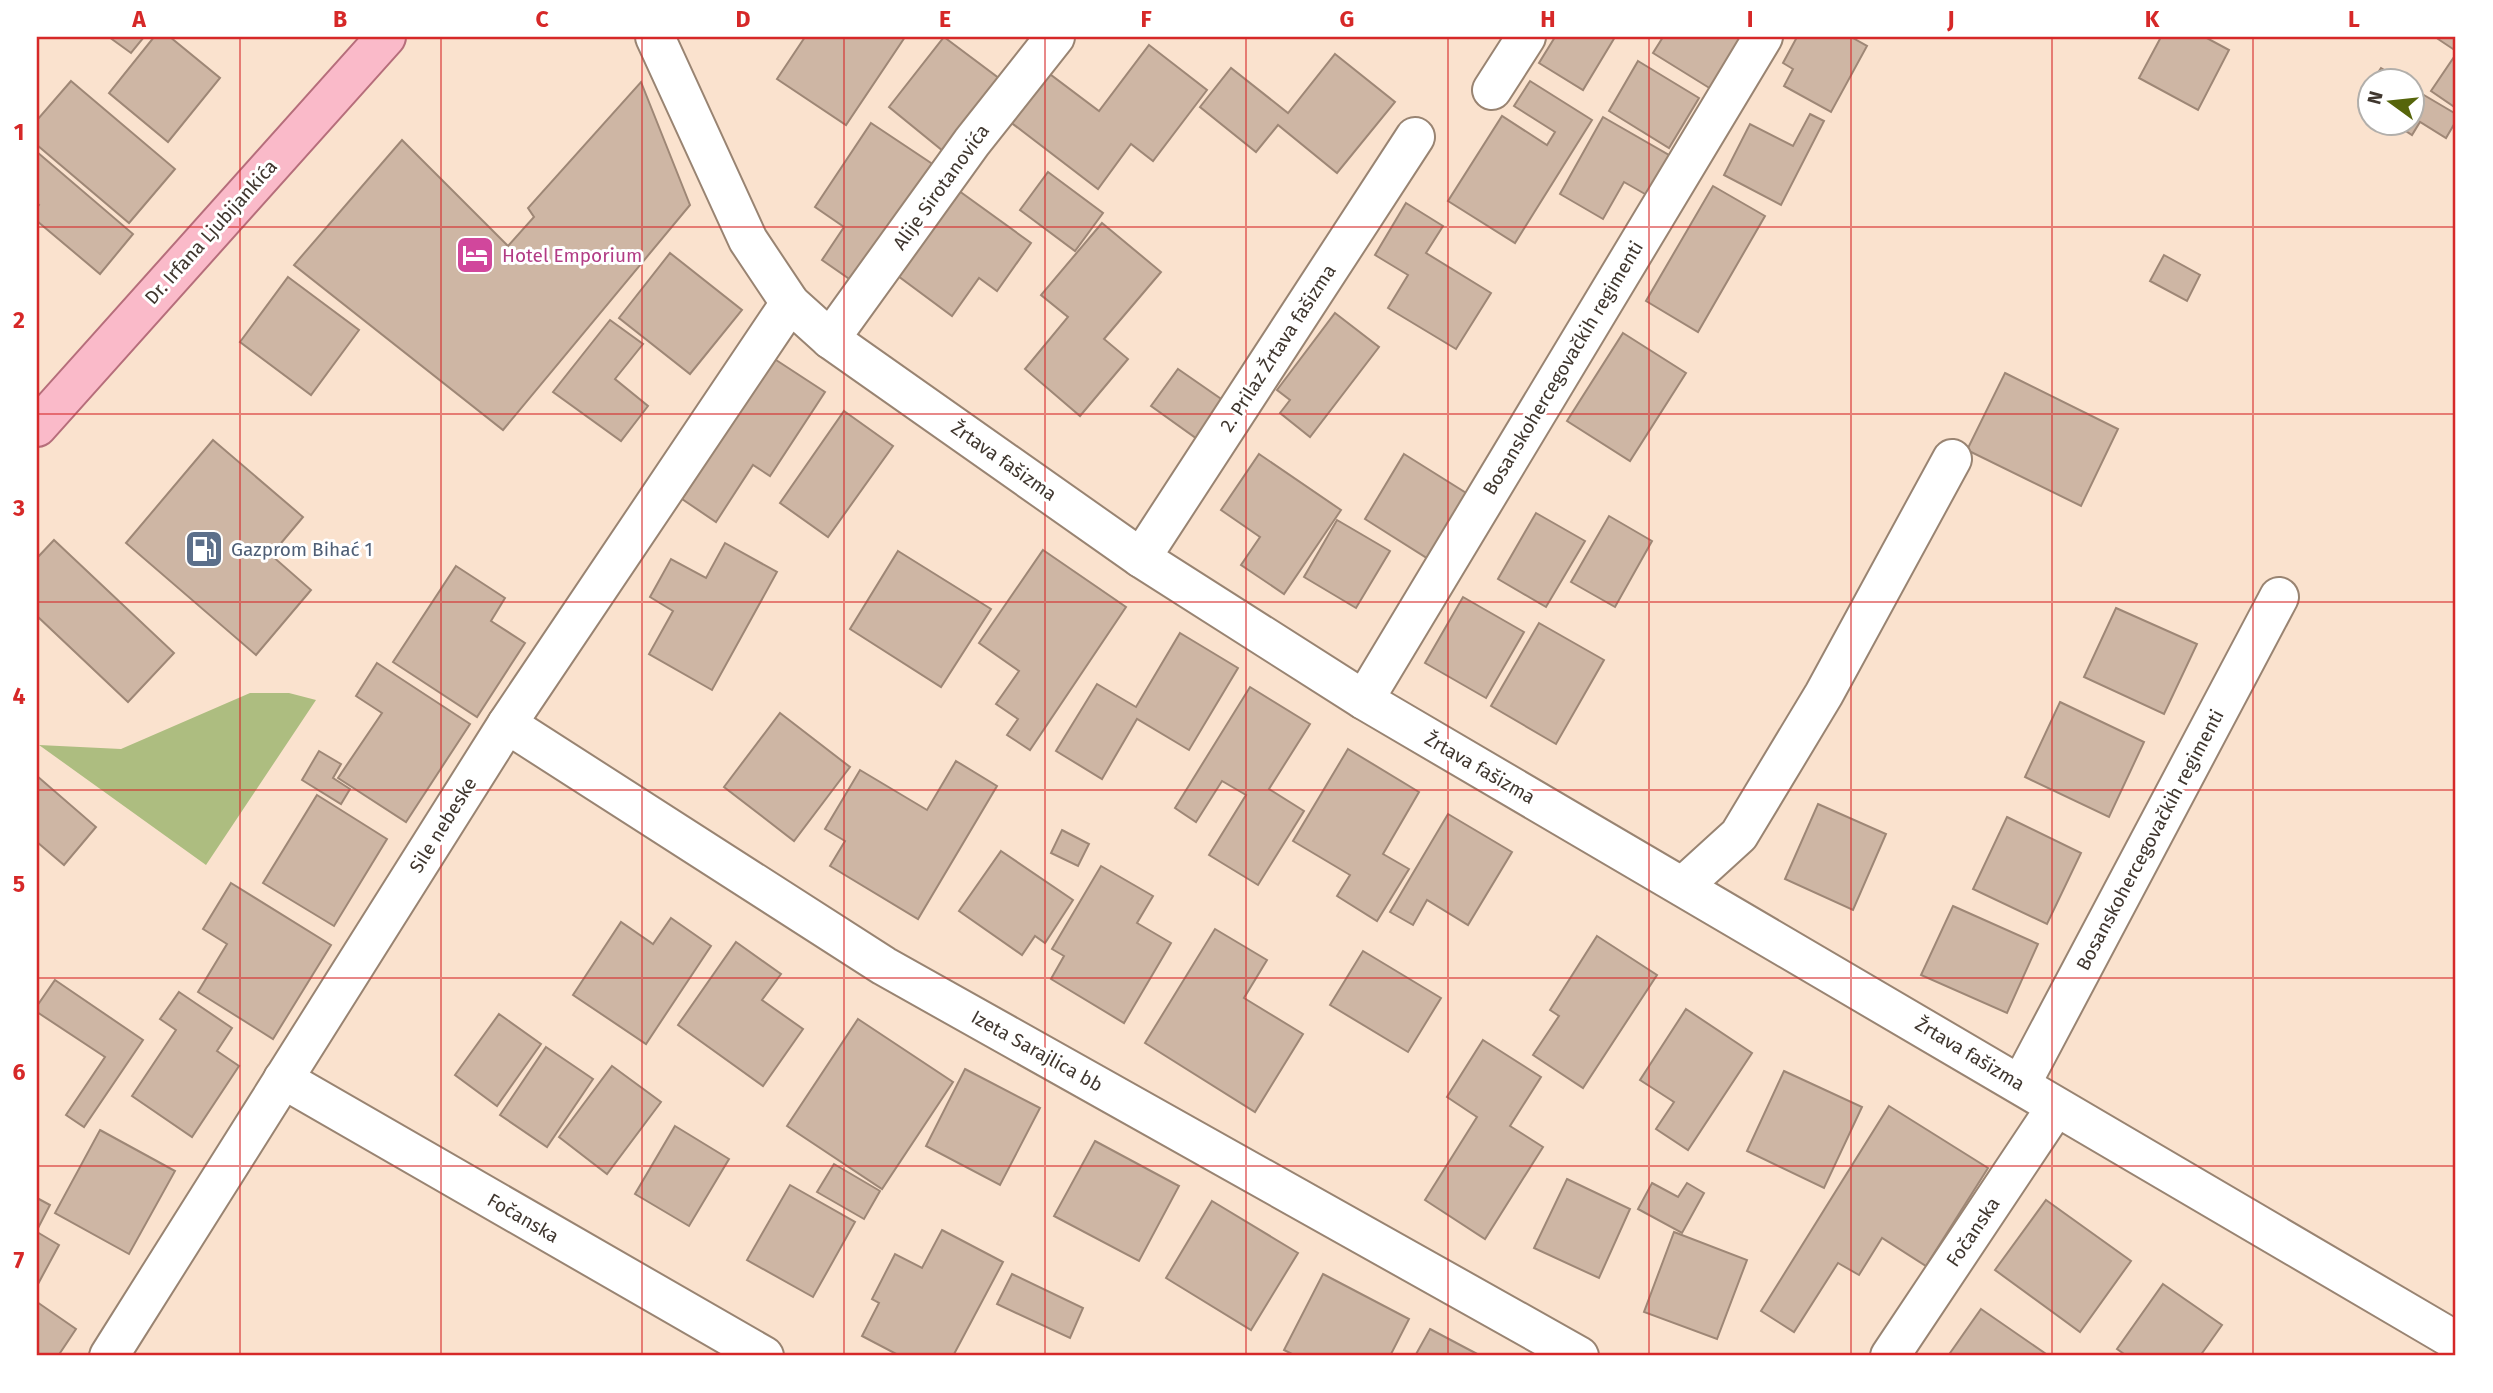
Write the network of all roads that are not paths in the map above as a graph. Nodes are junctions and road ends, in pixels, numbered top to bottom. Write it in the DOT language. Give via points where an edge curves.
graph roads {
  1 [pos="386,37"];
  2 [pos="655,37"];
  3 [pos="1055,37"];
  4 [pos="1526,37"];
  5 [pos="1763,37"];
  6 [pos="1492,90"];
  7 [pos="1415,137"];
  8 [pos="790,303"];
  9 [pos="830,339"];
  10 [pos="37,428"];
  11 [pos="1952,459"];
  12 [pos="1141,558"];
  13 [pos="2279,597"];
  14 [pos="1364,700"];
  15 [pos="507,724"];
  16 [pos="1683,886"];
  17 [pos="283,1079"];
  18 [pos="2021,1084"];
  19 [pos="2056,1107"];
  20 [pos="2456,1341"];
  21 [pos="109,1356"];
  22 [pos="764,1356"];
  23 [pos="1579,1356"];
  24 [pos="1890,1356"];
  1 -- 10 [label="main road, Dr. Irfana Ljubijankića"];
  2 -- 8 [label="street, Žrtava fašizma" via="748,240"];
  3 -- 9 [label="street, Alije Sirotanovića" via="972,142"];
  4 -- 6 [label="street"];
  5 -- 14 [label="street, Bosanskohercegovačkih regimenti"];
  7 -- 12 [label="street, 2. Prilaz Žrtava fašizma"];
  8 -- 9 [label="street, Žrtava fašizma"];
  8 -- 15 [label="street, Sile nebeske"];
  9 -- 12 [label="street, Žrtava fašizma"];
  11 -- 16 [label="street" via="1824,694 1739,835"];
  12 -- 14 [label="street, Žrtava fašizma"];
  13 -- 18 [label="street, Bosanskohercegovačkih regimenti"];
  14 -- 16 [label="street, Žrtava fašizma"];
  15 -- 17 [label="street, Sile nebeske"];
  15 -- 23 [label="street, Izeta Sarajlica bb" via="884,966"];
  16 -- 18 [label="street, Žrtava fašizma"];
  17 -- 21 [label="street, Sile nebeske"];
  17 -- 22 [label="street, Fočanska"];
  18 -- 19 [label="street, Žrtava fašizma"];
  19 -- 20 [label="street, Žrtava fašizma"];
  19 -- 24 [label="street, Fočanska"];
}
